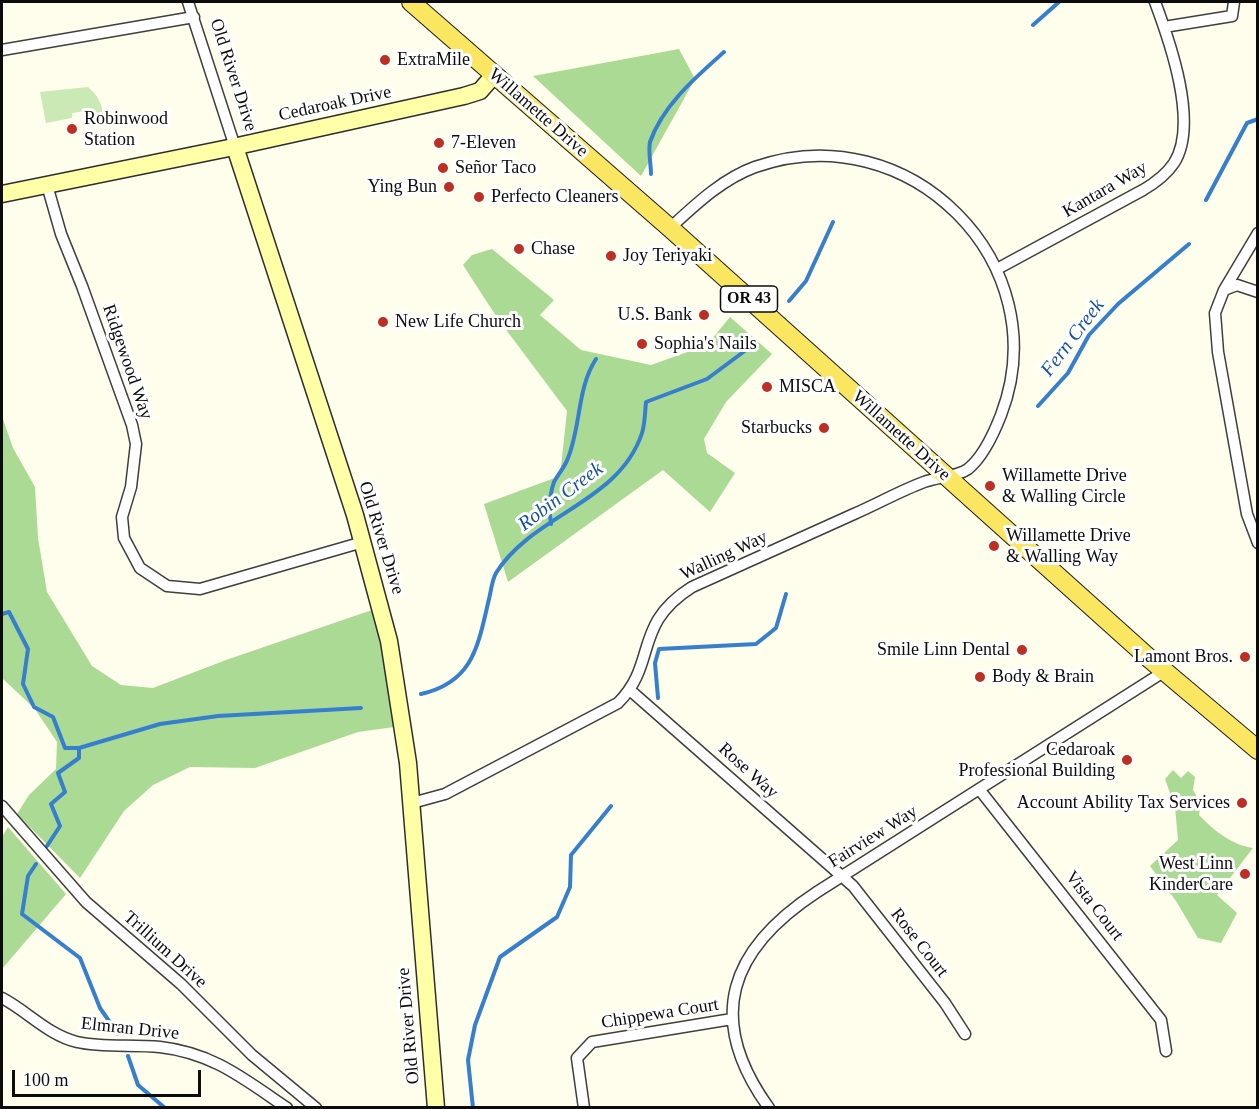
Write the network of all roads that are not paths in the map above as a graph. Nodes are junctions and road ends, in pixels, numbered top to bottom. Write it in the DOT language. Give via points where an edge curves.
graph roads {
  1 [pos="188,2"];
  2 [pos="411,2"];
  3 [pos="1155,2"];
  4 [pos="1234,2"];
  5 [pos="194,17"];
  6 [pos="1164,27"];
  7 [pos="2,50"];
  8 [pos="494,75"];
  9 [pos="235,147"];
  10 [pos="47,185"];
  11 [pos="2,194"];
  12 [pos="670,228"];
  13 [pos="1257,233"];
  14 [pos="997,269"];
  15 [pos="1224,290"];
  16 [pos="1257,292"];
  17 [pos="945,476"];
  18 [pos="363,542"];
  19 [pos="1257,543"];
  20 [pos="1165,671"];
  21 [pos="631,691"];
  22 [pos="1257,750"];
  23 [pos="979,789"];
  24 [pos="412,803"];
  25 [pos="2,806"];
  26 [pos="842,877"];
  27 [pos="2,998"];
  28 [pos="732,1019"];
  29 [pos="965,1034"];
  30 [pos="1166,1051"];
  31 [pos="287,1107"];
  32 [pos="316,1107"];
  33 [pos="435,1107"];
  34 [pos="584,1107"];
  35 [pos="769,1107"];
  1 -- 5 [label="street, Old River Drive"];
  2 -- 8 [label="main road, Willamette Drive / OR 43"];
  3 -- 6 [label="street, Kantara Way"];
  4 -- 6 [label="street" via="1232,16"];
  5 -- 7 [label="street"];
  5 -- 9 [label="street, Old River Drive"];
  6 -- 14 [label="street, Kantara Way" via="1182,101 1184,134 1175,162 1143,190"];
  8 -- 9 [label="street, Cedaroak Drive" via="480,91 464,96"];
  8 -- 12 [label="main road, Willamette Drive / OR 43"];
  9 -- 10 [label="street, Cedaroak Drive"];
  9 -- 18 [label="street, Old River Drive"];
  10 -- 11 [label="street, Cedaroak Drive"];
  10 -- 18 [label="street, Ridgewood Way" via="60,234 132,425 136,444 134,468 122,527 128,549 140,567 167,586 200,589"];
  12 -- 14 [label="street" via="702,199 755,167 804,156 852,158 897,171 933,192 966,223"];
  12 -- 17 [label="main road, Willamette Drive / OR 43"];
  13 -- 15 [label="street"];
  14 -- 17 [label="street, Walling Way" via="1011,326 1011,382 999,421 981,453 967,470"];
  15 -- 16 [label="street" via="1237,285"];
  15 -- 19 [label="street" via="1215,313 1218,352 1247,514"];
  17 -- 20 [label="main road, Willamette Drive / OR 43"];
  17 -- 21 [label="street, Walling Way" via="675,597 651,630"];
  18 -- 24 [label="street, Old River Drive" via="389,640"];
  20 -- 22 [label="main road, Willamette Drive / OR 43"];
  20 -- 23 [label="street, Fairview Way"];
  21 -- 24 [label="street" via="600,715 445,794"];
  21 -- 26 [label="street, Rose Way"];
  23 -- 26 [label="street, Fairview Way"];
  23 -- 30 [label="street, Vista Court" via="1161,1020"];
  24 -- 33 [label="street, Old River Drive"];
  25 -- 32 [label="street, Trillium Drive" via="86,902 181,984 252,1055"];
  26 -- 28 [label="street, Fairview Way" via="789,911 754,949 739,975"];
  26 -- 29 [label="street, Rose Court" via="857,890"];
  27 -- 31 [label="street, Elmran Drive" via="51,1031 77,1042 162,1047 218,1062"];
  28 -- 34 [label="street, Chippewa Court" via="592,1042 577,1058"];
  28 -- 35 [label="street, Fairview Way" via="735,1042 748,1076"];
}
